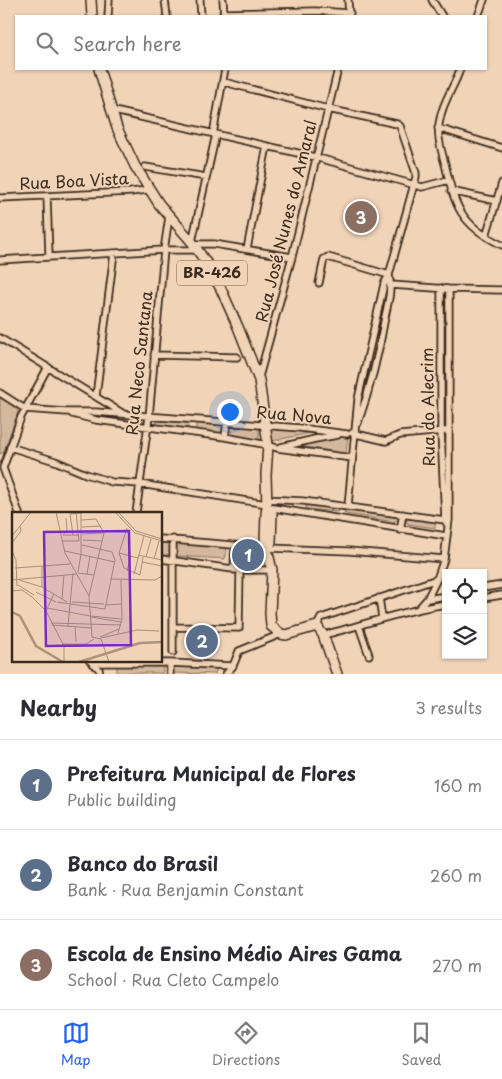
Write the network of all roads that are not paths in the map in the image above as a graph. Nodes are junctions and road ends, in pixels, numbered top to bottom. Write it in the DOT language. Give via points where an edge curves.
graph roads {
  1 [pos="91,0"];
  2 [pos="109,0"];
  3 [pos="165,0"];
  4 [pos="200,0"];
  5 [pos="223,0"];
  6 [pos="348,0"];
  7 [pos="432,0"];
  8 [pos="484,0"];
  9 [pos="92,15"];
  10 [pos="108,15"];
  11 [pos="167,15"];
  12 [pos="201,15"];
  13 [pos="224,15"];
  14 [pos="350,15"];
  15 [pos="441,15"];
  16 [pos="478,15"];
  17 [pos="99,70"];
  18 [pos="225,70"];
  19 [pos="338,70"];
  20 [pos="460,70"];
  21 [pos="224,82"];
  22 [pos="110,110"];
  23 [pos="328,110"];
  24 [pos="438,128"];
  25 [pos="214,134"];
  26 [pos="267,146"];
  27 [pos="502,148"];
  28 [pos="315,157"];
  29 [pos="145,167"];
  30 [pos="206,177"];
  31 [pos="449,180"];
  32 [pos="502,183"];
  33 [pos="414,184"];
  34 [pos="148,190"];
  35 [pos="451,191"];
  36 [pos="47,197"];
  37 [pos="0,198"];
  38 [pos="497,201"];
  39 [pos="169,217"];
  40 [pos="486,236"];
  41 [pos="195,245"];
  42 [pos="502,245"];
  43 [pos="164,250"];
  44 [pos="248,250"];
  45 [pos="114,252"];
  46 [pos="49,256"];
  47 [pos="292,257"];
  48 [pos="0,260"];
  49 [pos="389,275"];
  50 [pos="319,283"];
  51 [pos="391,284"];
  52 [pos="441,288"];
  53 [pos="449,289"];
  54 [pos="502,290"];
  55 [pos="0,338"];
  56 [pos="441,350"];
  57 [pos="450,350"];
  58 [pos="154,354"];
  59 [pos="237,357"];
  60 [pos="48,367"];
  61 [pos="259,380"];
  62 [pos="0,393"];
  63 [pos="96,396"];
  64 [pos="25,409"];
  65 [pos="67,412"];
  66 [pos="96,412"];
  67 [pos="112,414"];
  68 [pos="126,415"];
  69 [pos="149,417"];
  70 [pos="96,420"];
  71 [pos="191,420"];
  72 [pos="111,422"];
  73 [pos="227,423"];
  74 [pos="266,425"];
  75 [pos="147,426"];
  76 [pos="450,430"];
  77 [pos="441,432"];
  78 [pos="190,433"];
  79 [pos="354,433"];
  80 [pos="347,434"];
  81 [pos="225,437"];
  82 [pos="10,447"];
  83 [pos="272,447"];
  84 [pos="352,458"];
  85 [pos="1,467"];
  86 [pos="140,484"];
  87 [pos="303,500"];
  88 [pos="267,503"];
  89 [pos="348,506"];
  90 [pos="341,507"];
  91 [pos="19,512"];
  92 [pos="136,512"];
  93 [pos="302,514"];
  94 [pos="403,514"];
  95 [pos="341,520"];
  96 [pos="446,522"];
  97 [pos="400,530"];
  98 [pos="446,536"];
  99 [pos="162,539"];
  100 [pos="173,539"];
  101 [pos="235,546"];
  102 [pos="268,548"];
  103 [pos="444,559"];
  104 [pos="162,560"];
  105 [pos="172,560"];
  106 [pos="237,570"];
  107 [pos="272,570"];
  108 [pos="438,579"];
  109 [pos="502,585"];
  110 [pos="487,587"];
  111 [pos="502,595"];
  112 [pos="442,597"];
  113 [pos="487,597"];
  114 [pos="379,598"];
  115 [pos="427,599"];
  116 [pos="442,605"];
  117 [pos="419,608"];
  118 [pos="382,618"];
  119 [pos="317,626"];
  120 [pos="359,626"];
  121 [pos="173,627"];
  122 [pos="280,634"];
  123 [pos="323,635"];
  124 [pos="173,652"];
  125 [pos="369,655"];
  126 [pos="90,662"];
  127 [pos="170,663"];
  128 [pos="233,666"];
  129 [pos="100,674"];
  130 [pos="170,674"];
  131 [pos="226,674"];
  132 [pos="337,674"];
  1 -- 9 [label="main road"];
  2 -- 10 [label="street"];
  3 -- 11 [label="street"];
  4 -- 12 [label="street"];
  5 -- 13 [label="street"];
  6 -- 14 [label="street"];
  7 -- 15 [label="street"];
  8 -- 16 [label="street"];
  13 -- 14 [label="street" via="315,11"];
  17 -- 22 [label="main road, BR-426"];
  18 -- 21 [label="street"];
  19 -- 23 [label="street, Rua José Nunes do Amaral"];
  20 -- 24 [label="street"];
  21 -- 23 [label="street"];
  21 -- 25 [label="street"];
  22 -- 25 [label="street"];
  22 -- 34 [label="main road, BR-426"];
  23 -- 28 [label="street, Rua José Nunes do Amaral"];
  23 -- 33 [label="street" via="400,126 416,173"];
  24 -- 27 [label="street"];
  24 -- 31 [label="street"];
  25 -- 26 [label="street"];
  25 -- 30 [label="street"];
  26 -- 28 [label="street"];
  26 -- 44 [label="street"];
  28 -- 33 [label="street"];
  28 -- 47 [label="street, Rua José Nunes do Amaral"];
  29 -- 30 [label="street"];
  30 -- 41 [label="street"];
  31 -- 33 [label="street" via="426,187"];
  31 -- 35 [label="street"];
  32 -- 38 [label="street"];
  33 -- 49 [label="street"];
  34 -- 36 [label="street, Rua Boa Vista"];
  34 -- 39 [label="main road, BR-426"];
  35 -- 38 [label="street"];
  35 -- 40 [label="street" via="465,219"];
  36 -- 37 [label="street, Rua Boa Vista"];
  36 -- 46 [label="street"];
  38 -- 40 [label="street"];
  39 -- 41 [label="main road, BR-426"];
  39 -- 43 [label="street, Rua Neco Santana"];
  40 -- 42 [label="street"];
  41 -- 43 [label="street"];
  41 -- 44 [label="street" via="214,244"];
  41 -- 61 [label="main road, BR-426" via="221,289"];
  43 -- 45 [label="street"];
  43 -- 58 [label="street, Rua Neco Santana"];
  44 -- 47 [label="street"];
  45 -- 46 [label="street"];
  45 -- 63 [label="street"];
  46 -- 48 [label="street"];
  47 -- 61 [label="street, Rua José Nunes do Amaral"];
  49 -- 50 [label="street" via="328,258 324,260"];
  49 -- 51 [label="street"];
  49 -- 79 [label="street" via="374,323"];
  51 -- 52 [label="street"];
  51 -- 79 [label="street" via="366,400"];
  52 -- 53 [label="street"];
  52 -- 56 [label="street, Rua do Alecrim"];
  53 -- 54 [label="street"];
  53 -- 57 [label="street, Rua do Alecrim"];
  55 -- 60 [label="street"];
  56 -- 57 [label="street"];
  56 -- 77 [label="street, Rua do Alecrim"];
  57 -- 76 [label="street, Rua do Alecrim"];
  58 -- 59 [label="street"];
  58 -- 69 [label="street, Rua Neco Santana"];
  60 -- 63 [label="street"];
  60 -- 64 [label="street"];
  61 -- 74 [label="main road, BR-426"];
  62 -- 64 [label="street"];
  63 -- 68 [label="street"];
  64 -- 65 [label="street"];
  64 -- 82 [label="street"];
  65 -- 66 [label="street, Rua Nova"];
  65 -- 70 [label="street, Rua Nova"];
  66 -- 67 [label="street, Rua Nova"];
  66 -- 70 [label="street"];
  67 -- 68 [label="street, Rua Nova"];
  67 -- 72 [label="street"];
  68 -- 69 [label="street, Rua Nova"];
  69 -- 71 [label="street, Rua Nova"];
  69 -- 75 [label="street, Rua Neco Santana"];
  70 -- 72 [label="street, Rua Nova"];
  71 -- 73 [label="street, Rua Nova"];
  71 -- 78 [label="street"];
  72 -- 75 [label="street, Rua Nova"];
  73 -- 74 [label="street, Rua Nova"];
  73 -- 81 [label="street"];
  74 -- 80 [label="street, Rua Nova"];
  74 -- 83 [label="main road, BR-426"];
  75 -- 78 [label="street, Rua Nova"];
  75 -- 86 [label="street, Rua Neco Santana"];
  76 -- 77 [label="street, Rua Nova"];
  76 -- 96 [label="street, Rua do Alecrim" via="449,520"];
  77 -- 79 [label="street, Rua Nova" via="400,436 386,442"];
  77 -- 96 [label="street, Rua do Alecrim"];
  78 -- 81 [label="street, Rua Nova"];
  79 -- 80 [label="street, Rua Nova"];
  79 -- 84 [label="street"];
  80 -- 83 [label="street, Rua Nova"];
  81 -- 83 [label="street, Rua Nova"];
  82 -- 85 [label="street"];
  82 -- 86 [label="street" via="112,482"];
  83 -- 84 [label="street, Rua Nova"];
  83 -- 88 [label="main road, BR-426"];
  84 -- 89 [label="street"];
  85 -- 91 [label="street"];
  86 -- 88 [label="street"];
  86 -- 92 [label="street, Rua Neco Santana"];
  87 -- 88 [label="street"];
  87 -- 90 [label="street"];
  87 -- 93 [label="street"];
  88 -- 93 [label="street"];
  88 -- 102 [label="main road, BR-426" via="265,542"];
  89 -- 90 [label="street"];
  89 -- 94 [label="street"];
  90 -- 95 [label="street"];
  93 -- 95 [label="street"];
  94 -- 96 [label="street"];
  94 -- 97 [label="street"];
  95 -- 97 [label="street"];
  96 -- 98 [label="street, Rua do Alecrim"];
  97 -- 98 [label="street"];
  98 -- 103 [label="street, Rua do Alecrim"];
  99 -- 100 [label="street"];
  100 -- 101 [label="street"];
  100 -- 105 [label="street"];
  101 -- 102 [label="street"];
  101 -- 106 [label="street"];
  102 -- 103 [label="street"];
  102 -- 107 [label="main road, BR-426"];
  103 -- 108 [label="street, Rua do Alecrim"];
  104 -- 105 [label="street"];
  105 -- 106 [label="street"];
  105 -- 121 [label="street"];
  106 -- 107 [label="street"];
  106 -- 121 [label="street" via="238,628"];
  107 -- 122 [label="main road, BR-426" via="271,626"];
  108 -- 114 [label="street"];
  108 -- 115 [label="street, Rua do Alecrim"];
  109 -- 110 [label="street"];
  111 -- 113 [label="street"];
  112 -- 115 [label="street"];
  114 -- 118 [label="street"];
  114 -- 119 [label="street" via="321,618"];
  115 -- 117 [label="street, Rua do Alecrim"];
  116 -- 117 [label="street"];
  117 -- 118 [label="street"];
  118 -- 120 [label="street"];
  119 -- 122 [label="main road"];
  119 -- 123 [label="main road"];
  120 -- 123 [label="street"];
  120 -- 125 [label="street"];
  121 -- 124 [label="street"];
  122 -- 128 [label="street" via="239,651"];
  123 -- 132 [label="main road"];
  126 -- 127 [label="street"];
  126 -- 129 [label="street"];
  127 -- 128 [label="street"];
  127 -- 130 [label="street"];
  128 -- 131 [label="street"];
}
